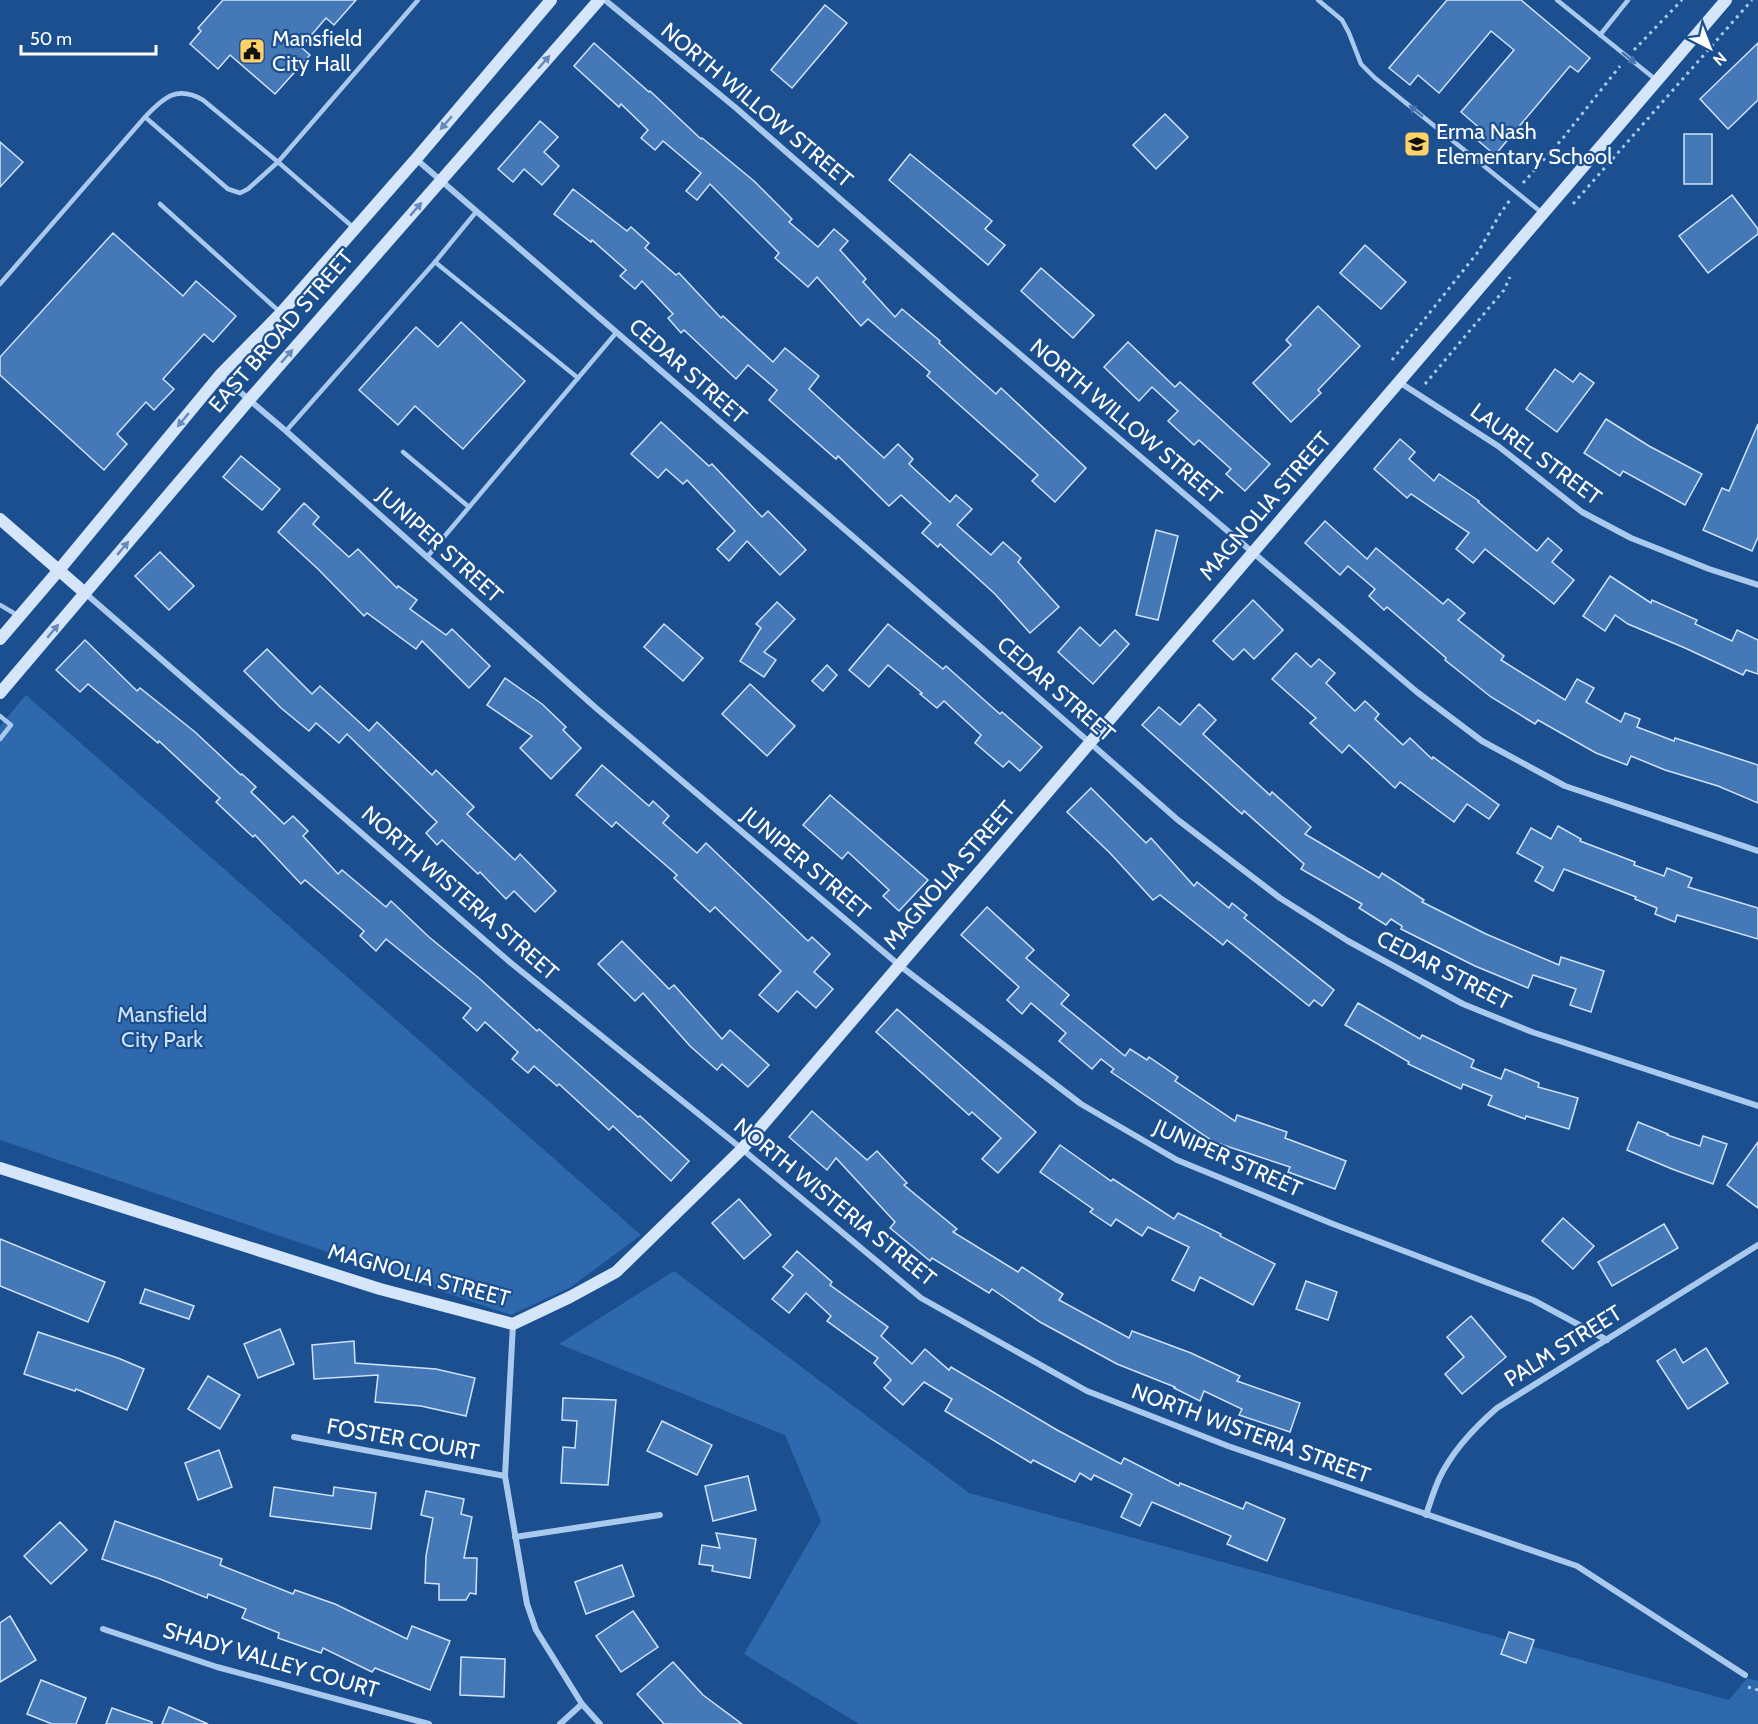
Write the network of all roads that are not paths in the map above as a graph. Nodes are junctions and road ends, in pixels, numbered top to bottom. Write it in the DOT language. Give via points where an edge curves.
graph roads {
  1 [pos="418,0"];
  2 [pos="551,0"];
  3 [pos="599,0"];
  4 [pos="605,0"];
  5 [pos="1318,0"];
  6 [pos="1557,0"];
  7 [pos="1628,0"];
  8 [pos="1726,0"];
  9 [pos="1600,34"];
  10 [pos="1657,81"];
  11 [pos="145,117"];
  12 [pos="416,159"];
  13 [pos="278,162"];
  14 [pos="441,180"];
  15 [pos="160,204"];
  16 [pos="476,212"];
  17 [pos="1543,214"];
  18 [pos="354,228"];
  19 [pos="435,262"];
  20 [pos="0,284"];
  21 [pos="280,313"];
  22 [pos="616,333"];
  23 [pos="220,375"];
  24 [pos="578,378"];
  25 [pos="1399,382"];
  26 [pos="249,400"];
  27 [pos="286,431"];
  28 [pos="403,452"];
  29 [pos="469,507"];
  30 [pos="0,519"];
  31 [pos="1253,552"];
  32 [pos="427,557"];
  33 [pos="59,570"];
  34 [pos="1758,585"];
  35 [pos="85,593"];
  36 [pos="0,604"];
  37 [pos="19,617"];
  38 [pos="0,639"];
  39 [pos="0,693"];
  40 [pos="0,716"];
  41 [pos="0,739"];
  42 [pos="1090,743"];
  43 [pos="1758,851"];
  44 [pos="899,965"];
  45 [pos="1758,1106"];
  46 [pos="742,1149"];
  47 [pos="0,1168"];
  48 [pos="1758,1245"];
  49 [pos="513,1324"];
  50 [pos="1606,1340"];
  51 [pos="294,1437"];
  52 [pos="505,1476"];
  53 [pos="660,1515"];
  54 [pos="1426,1515"];
  55 [pos="515,1537"];
  56 [pos="104,1629"];
  57 [pos="1745,1675"];
  58 [pos="582,1704"];
  59 [pos="429,1724"];
  60 [pos="560,1724"];
  61 [pos="600,1724"];
  1 -- 13 [label="lane"];
  2 -- 12 [label="street, EAST BROAD STREET, one-way"];
  14 -- 3 [label="street, EAST BROAD STREET, one-way"];
  4 -- 31 [label="street, NORTH WILLOW STREET"];
  17 -- 5 [label="lane, one-way" via="1375,78 1361,64 1341,20"];
  6 -- 9 [label="lane"];
  7 -- 9 [label="lane"];
  8 -- 10 [label="street, MAGNOLIA STREET"];
  9 -- 10 [label="lane, one-way"];
  10 -- 17 [label="street, MAGNOLIA STREET"];
  11 -- 13 [label="lane" via="171,95 192,93"];
  11 -- 13 [label="lane" via="228,189 240,193 248,189"];
  11 -- 20 [label="lane"];
  12 -- 14 [label="street, CEDAR STREET"];
  12 -- 18 [label="street, EAST BROAD STREET"];
  13 -- 18 [label="lane"];
  14 -- 16 [label="street, CEDAR STREET"];
  26 -- 14 [label="street, EAST BROAD STREET, one-way"];
  15 -- 21 [label="lane"];
  16 -- 19 [label="lane"];
  16 -- 22 [label="street, CEDAR STREET"];
  17 -- 25 [label="street, MAGNOLIA STREET"];
  18 -- 21 [label="street, EAST BROAD STREET"];
  19 -- 24 [label="lane"];
  19 -- 27 [label="lane"];
  21 -- 23 [label="street, EAST BROAD STREET"];
  22 -- 24 [label="lane"];
  22 -- 42 [label="street, CEDAR STREET"];
  23 -- 26 [label="street, JUNIPER STREET"];
  23 -- 33 [label="street, EAST BROAD STREET, one-way"];
  24 -- 29 [label="lane"];
  25 -- 31 [label="street, MAGNOLIA STREET"];
  25 -- 34 [label="street, LAUREL STREET" via="1498,446 1582,512 1631,538"];
  26 -- 27 [label="street, JUNIPER STREET"];
  35 -- 26 [label="street, EAST BROAD STREET, one-way"];
  27 -- 32 [label="street, JUNIPER STREET"];
  28 -- 29 [label="lane"];
  29 -- 32 [label="lane"];
  30 -- 33 [label="street"];
  31 -- 42 [label="street, MAGNOLIA STREET"];
  31 -- 43 [label="street, NORTH WILLOW STREET" via="1417,692 1482,741 1565,786"];
  32 -- 44 [label="street, JUNIPER STREET" via="596,708"];
  33 -- 35 [label="street"];
  33 -- 37 [label="street, EAST BROAD STREET"];
  39 -- 35 [label="street, EAST BROAD STREET, one-way"];
  35 -- 46 [label="street, NORTH WISTERIA STREET" via="512,963"];
  36 -- 37 [label="lane"];
  37 -- 38 [label="street, EAST BROAD STREET"];
  40 -- 41 [label="lane" via="11,725"];
  42 -- 44 [label="street, MAGNOLIA STREET"];
  42 -- 45 [label="street, CEDAR STREET" via="1178,820 1280,898 1348,941 1463,1004 1532,1032"];
  44 -- 46 [label="street, MAGNOLIA STREET"];
  44 -- 50 [label="street, JUNIPER STREET" via="1081,1104 1177,1160 1533,1300"];
  46 -- 49 [label="street, MAGNOLIA STREET" via="616,1272"];
  46 -- 54 [label="street, NORTH WISTERIA STREET" via="921,1298 1087,1391 1228,1446"];
  47 -- 49 [label="street, MAGNOLIA STREET" via="380,1289"];
  48 -- 50 [label="street, PALM STREET"];
  49 -- 52 [label="street"];
  50 -- 54 [label="street, PALM STREET" via="1497,1408 1478,1425 1439,1478"];
  51 -- 52 [label="street, FOSTER COURT"];
  52 -- 55 [label="street"];
  53 -- 55 [label="street"];
  54 -- 57 [label="street, NORTH WISTERIA STREET" via="1577,1566"];
  55 -- 58 [label="street" via="527,1604 536,1630"];
  56 -- 59 [label="street, SHADY VALLEY COURT" via="217,1667"];
  58 -- 60 [label="street"];
  58 -- 61 [label="street"];
}
